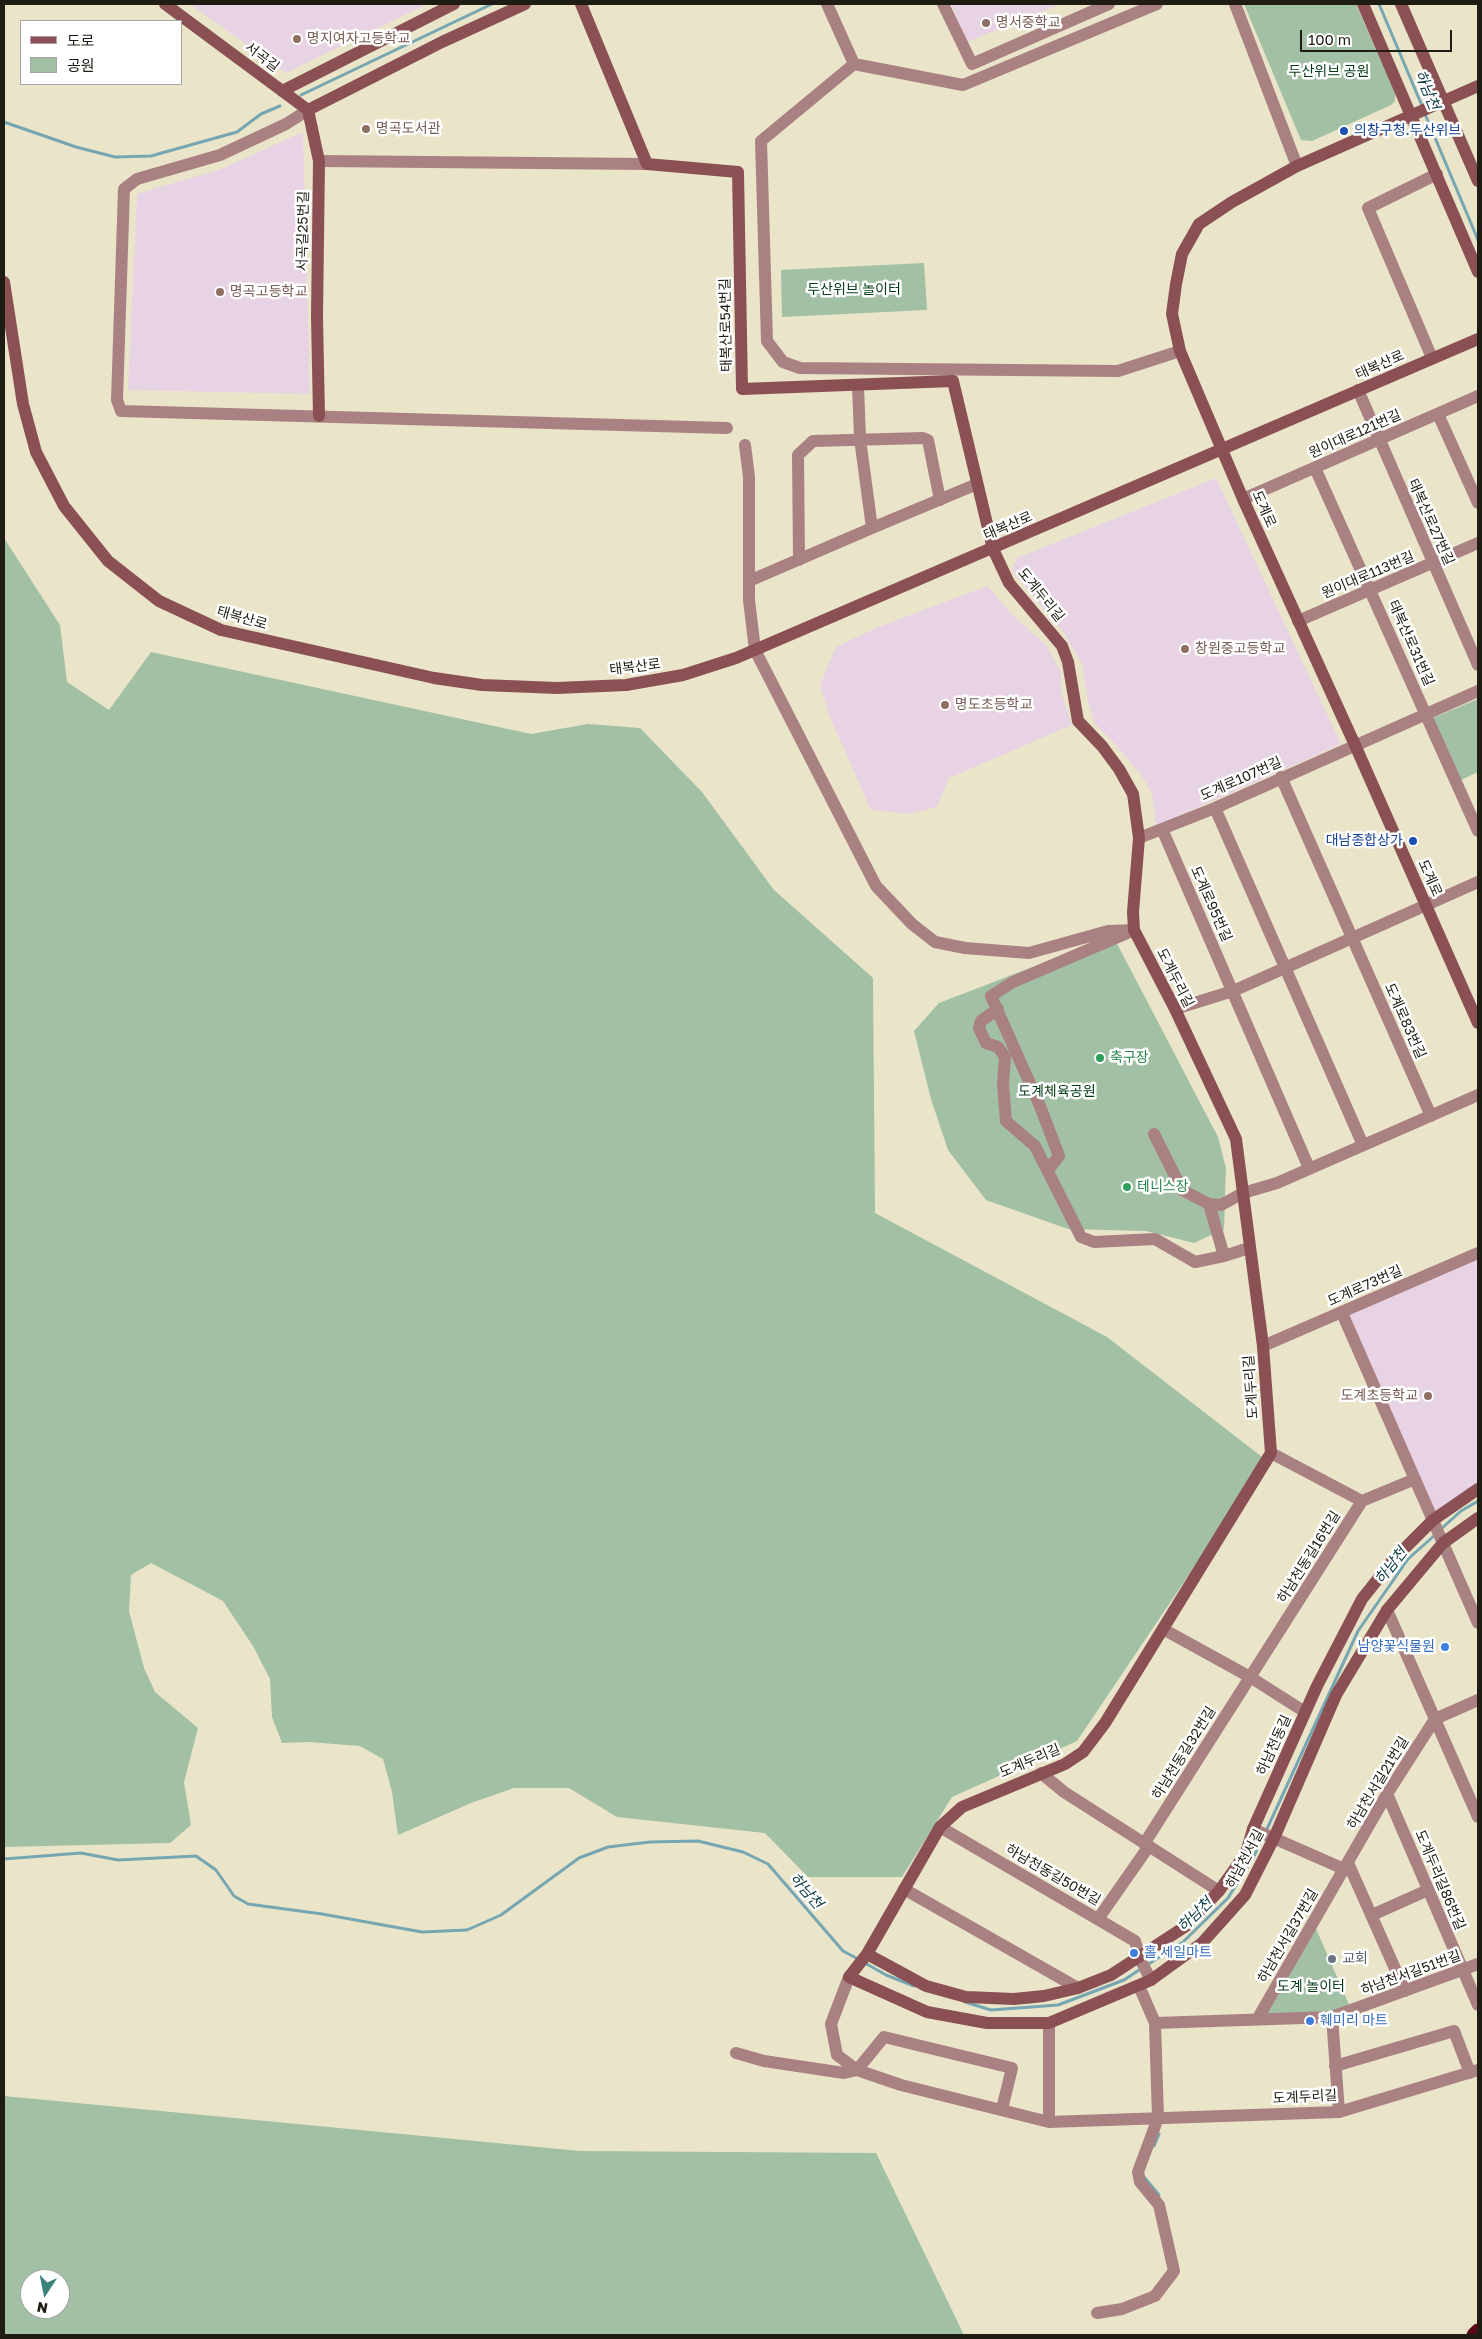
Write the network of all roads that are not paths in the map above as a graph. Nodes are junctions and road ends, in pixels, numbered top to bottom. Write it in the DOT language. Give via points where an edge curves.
graph roads {
  1 [pos="165,4"];
  2 [pos="454,4"];
  3 [pos="526,4"];
  4 [pos="580,4"];
  5 [pos="827,4"];
  6 [pos="943,4"];
  7 [pos="1109,4"];
  8 [pos="1156,4"];
  9 [pos="1235,4"];
  10 [pos="1364,4"];
  11 [pos="1401,4"];
  12 [pos="437,8"];
  13 [pos="854,64"];
  14 [pos="1478,86"];
  15 [pos="282,90"];
  16 [pos="1441,102"];
  17 [pos="308,110"];
  18 [pos="1414,114"];
  19 [pos="319,161"];
  20 [pos="647,164"];
  21 [pos="1296,166"];
  22 [pos="1437,174"];
  23 [pos="1477,176"];
  24 [pos="1478,272"];
  25 [pos="4,282"];
  26 [pos="1478,339"];
  27 [pos="1180,351"];
  28 [pos="1432,358"];
  29 [pos="858,385"];
  30 [pos="1358,390"];
  31 [pos="1478,396"];
  32 [pos="1438,414"];
  33 [pos="318,416"];
  34 [pos="728,428"];
  35 [pos="860,439"];
  36 [pos="1379,441"];
  37 [pos="744,445"];
  38 [pos="1222,450"];
  39 [pos="1315,468"];
  40 [pos="977,484"];
  41 [pos="1243,499"];
  42 [pos="940,500"];
  43 [pos="1478,503"];
  44 [pos="872,528"];
  45 [pos="1478,543"];
  46 [pos="993,549"];
  47 [pos="799,560"];
  48 [pos="1433,563"];
  49 [pos="749,581"];
  50 [pos="1370,590"];
  51 [pos="1298,621"];
  52 [pos="755,650"];
  53 [pos="1478,665"];
  54 [pos="1478,691"];
  55 [pos="1426,714"];
  56 [pos="1355,744"];
  57 [pos="1281,778"];
  58 [pos="1214,808"];
  59 [pos="1162,829"];
  60 [pos="1478,831"];
  61 [pos="1139,838"];
  62 [pos="1478,882"];
  63 [pos="1426,905"];
  64 [pos="1134,930"];
  65 [pos="1352,938"];
  66 [pos="1285,968"];
  67 [pos="1233,991"];
  68 [pos="998,1009"];
  69 [pos="1174,1009"];
  70 [pos="1478,1023"];
  71 [pos="1478,1095"];
  72 [pos="1431,1116"];
  73 [pos="1154,1134"];
  74 [pos="1363,1145"];
  75 [pos="1309,1168"];
  76 [pos="1048,1170"];
  77 [pos="1243,1193"];
  78 [pos="1209,1204"];
  79 [pos="1249,1248"];
  80 [pos="1478,1253"];
  81 [pos="1224,1256"];
  82 [pos="1342,1313"];
  83 [pos="1263,1346"];
  84 [pos="1271,1453"];
  85 [pos="1415,1479"];
  86 [pos="1478,1489"];
  87 [pos="1362,1500"];
  88 [pos="1478,1518"];
  89 [pos="1434,1523"];
  90 [pos="1442,1540"];
  91 [pos="1387,1610"];
  92 [pos="1478,1623"];
  93 [pos="1163,1629"];
  94 [pos="1250,1678"];
  95 [pos="1478,1700"];
  96 [pos="1305,1712"];
  97 [pos="1435,1719"];
  98 [pos="1041,1774"];
  99 [pos="1478,1784"];
  100 [pos="1466,1790"];
  101 [pos="1387,1794"];
  102 [pos="1478,1817"];
  103 [pos="940,1827"];
  104 [pos="1255,1830"];
  105 [pos="1272,1837"];
  106 [pos="1147,1845"];
  107 [pos="1346,1866"];
  108 [pos="904,1888"];
  109 [pos="1428,1890"];
  110 [pos="1220,1891"];
  111 [pos="1372,1915"];
  112 [pos="1098,1919"];
  113 [pos="866,1955"];
  114 [pos="1140,1959"];
  115 [pos="1478,1964"];
  116 [pos="1463,1971"];
  117 [pos="852,1973"];
  118 [pos="1149,1977"];
  119 [pos="1139,1986"];
  120 [pos="1078,1988"];
  121 [pos="1405,1991"];
  122 [pos="1478,2005"];
  123 [pos="1332,2017"];
  124 [pos="1258,2018"];
  125 [pos="1049,2023"];
  126 [pos="1155,2023"];
  127 [pos="736,2053"];
  128 [pos="1335,2066"];
  129 [pos="857,2070"];
  130 [pos="1474,2071"];
  131 [pos="1002,2109"];
  132 [pos="1339,2112"];
  133 [pos="1158,2118"];
  134 [pos="1049,2122"];
  135 [pos="1097,2313"];
  136 [pos="1478,2331"];
  137 [pos="1474,2335"];
  1 -- 15 [label="street, 서곡길"];
  2 -- 12 [label="street, 서곡길"];
  3 -- 17 [label="street" via="442,42"];
  4 -- 20 [label="street"];
  5 -- 13 [label="street"];
  6 -- 7 [label="street" via="972,64"];
  8 -- 13 [label="street" via="963,85"];
  9 -- 21 [label="street"];
  10 -- 18 [label="street"];
  11 -- 16 [label="street"];
  12 -- 15 [label="street, 서곡길"];
  13 -- 27 [label="street" via="761,140 767,341 783,362 800,368 1118,371"];
  14 -- 16 [label="street"];
  15 -- 17 [label="street"];
  16 -- 18 [label="street, 도계로"];
  16 -- 23 [label="street"];
  17 -- 19 [label="street, 서곡길25번길"];
  17 -- 33 [label="street" via="220,155 137,179 124,189 117,400 121,412"];
  18 -- 21 [label="street, 도계로"];
  18 -- 22 [label="street"];
  19 -- 20 [label="street"];
  19 -- 33 [label="street, 서곡길25번길"];
  20 -- 29 [label="street, 태복산로54번길" via="738,172 742,389"];
  21 -- 27 [label="street, 도계로" via="1199,224 1182,254 1176,284 1172,314"];
  22 -- 24 [label="street"];
  22 -- 28 [label="street" via="1368,208"];
  25 -- 52 [label="street, 태복산로" via="24,404 36,452 64,506 108,561 159,601 221,630 434,678 482,685 556,688 626,685 683,675"];
  26 -- 28 [label="street, 태복산로"];
  27 -- 38 [label="street, 도계로"];
  28 -- 30 [label="street, 태복산로"];
  29 -- 35 [label="street"];
  29 -- 40 [label="street, 태복산로54번길" via="953,381"];
  30 -- 36 [label="street, 태복산로27번길"];
  30 -- 38 [label="street, 태복산로"];
  31 -- 32 [label="street, 원이대로121번길"];
  32 -- 36 [label="street, 원이대로121번길"];
  32 -- 43 [label="street"];
  33 -- 34 [label="street"];
  35 -- 42 [label="street" via="928,440"];
  35 -- 44 [label="street"];
  35 -- 47 [label="street" via="814,441 798,456"];
  36 -- 39 [label="street, 원이대로121번길"];
  36 -- 48 [label="street, 태복산로27번길"];
  37 -- 49 [label="street" via="749,477"];
  38 -- 41 [label="street, 도계로"];
  38 -- 46 [label="street, 태복산로"];
  39 -- 41 [label="street, 원이대로121번길"];
  39 -- 50 [label="street, 태복산로31번길"];
  40 -- 42 [label="street"];
  40 -- 46 [label="street, 태복산로54번길"];
  41 -- 51 [label="street, 도계로"];
  42 -- 44 [label="street"];
  44 -- 47 [label="street"];
  45 -- 48 [label="street, 원이대로113번길"];
  46 -- 52 [label="street, 태복산로"];
  46 -- 61 [label="street, 도계두리길" via="1009,584 1062,646 1068,662 1078,721 1120,769 1133,794"];
  47 -- 49 [label="street"];
  48 -- 50 [label="street, 원이대로113번길"];
  48 -- 53 [label="street, 태복산로27번길"];
  49 -- 52 [label="street"];
  50 -- 51 [label="street, 원이대로113번길"];
  50 -- 55 [label="street, 태복산로31번길"];
  51 -- 56 [label="street, 도계로"];
  52 -- 64 [label="street" via="876,886 934,942 1028,953 1108,931"];
  54 -- 55 [label="street, 도계로107번길"];
  55 -- 56 [label="street, 도계로107번길"];
  55 -- 60 [label="street, 태복산로31번길"];
  56 -- 57 [label="street, 도계로107번길"];
  56 -- 63 [label="street, 도계로"];
  57 -- 58 [label="street, 도계로107번길"];
  57 -- 65 [label="street"];
  58 -- 59 [label="street, 도계로107번길"];
  58 -- 66 [label="street"];
  59 -- 61 [label="street, 도계로107번길"];
  59 -- 67 [label="street, 도계로95번길"];
  61 -- 64 [label="street, 도계두리길"];
  62 -- 63 [label="street"];
  63 -- 65 [label="street"];
  63 -- 70 [label="street, 도계로"];
  64 -- 68 [label="street" via="1013,982 991,996"];
  64 -- 69 [label="street, 도계두리길"];
  65 -- 66 [label="street"];
  65 -- 72 [label="street, 도계로83번길"];
  66 -- 67 [label="street"];
  66 -- 74 [label="street"];
  67 -- 69 [label="street"];
  67 -- 75 [label="street"];
  68 -- 76 [label="street" via="1059,1156"];
  68 -- 76 [label="street" via="981,1020 979,1028 986,1043 998,1047 1005,1057 1006,1121 1035,1146"];
  69 -- 77 [label="street, 도계두리길" via="1236,1139"];
  71 -- 72 [label="street"];
  72 -- 74 [label="street"];
  73 -- 78 [label="street" via="1182,1190"];
  74 -- 75 [label="street"];
  75 -- 77 [label="street"];
  76 -- 81 [label="street" via="1081,1237 1094,1242 1155,1239 1195,1262"];
  77 -- 78 [label="street" via="1221,1205"];
  77 -- 79 [label="street, 도계두리길"];
  78 -- 81 [label="street"];
  79 -- 81 [label="street"];
  79 -- 83 [label="street, 도계두리길"];
  80 -- 82 [label="street, 도계로73번길"];
  82 -- 83 [label="street, 도계로73번길"];
  82 -- 85 [label="street"];
  83 -- 84 [label="street, 도계두리길"];
  84 -- 87 [label="street"];
  84 -- 93 [label="street, 도계두리길"];
  85 -- 87 [label="street"];
  85 -- 89 [label="street"];
  86 -- 89 [label="street, 하남천동길"];
  87 -- 94 [label="street, 하남천동길16번길"];
  88 -- 90 [label="street, 하남천서길"];
  89 -- 90 [label="street"];
  89 -- 96 [label="street, 하남천동길" via="1393,1560 1362,1599"];
  90 -- 91 [label="street, 하남천서길"];
  90 -- 92 [label="street"];
  91 -- 97 [label="street"];
  91 -- 105 [label="street, 하남천서길" via="1336,1696"];
  93 -- 94 [label="street"];
  93 -- 98 [label="street, 도계두리길" via="1083,1752"];
  94 -- 96 [label="street"];
  94 -- 106 [label="street, 하남천동길32번길"];
  95 -- 97 [label="street"];
  96 -- 104 [label="street, 하남천동길"];
  97 -- 100 [label="street"];
  97 -- 101 [label="street, 하남천서길21번길"];
  98 -- 103 [label="street, 도계두리길" via="962,1807"];
  98 -- 106 [label="street"];
  99 -- 100 [label="street"];
  100 -- 102 [label="street"];
  101 -- 107 [label="street, 하남천서길21번길"];
  101 -- 109 [label="street, 도계두리길86번길"];
  103 -- 108 [label="street, 도계두리길"];
  103 -- 112 [label="street, 하남천동길50번길"];
  104 -- 105 [label="street"];
  104 -- 110 [label="street, 하남천동길" via="1246,1853"];
  105 -- 107 [label="street"];
  105 -- 118 [label="street, 하남천서길" via="1245,1895 1202,1943"];
  106 -- 110 [label="street"];
  106 -- 112 [label="street, 하남천동길32번길"];
  107 -- 111 [label="street"];
  107 -- 124 [label="street, 하남천서길37번길"];
  108 -- 113 [label="street, 도계두리길"];
  108 -- 120 [label="street"];
  109 -- 111 [label="street"];
  109 -- 116 [label="street, 도계두리길86번길"];
  110 -- 114 [label="street, 하남천동길" via="1186,1926"];
  111 -- 121 [label="street"];
  112 -- 114 [label="street, 하남천동길50번길" via="1134,1941"];
  113 -- 117 [label="street, 도계두리길"];
  113 -- 120 [label="street, 하남천동길" via="926,1986 966,1997 1014,1999"];
  114 -- 118 [label="street, 하남천동길50번길"];
  114 -- 120 [label="street, 하남천동길" via="1112,1975"];
  115 -- 116 [label="street, 하남천서길51번길"];
  116 -- 121 [label="street, 하남천서길51번길"];
  116 -- 122 [label="street, 도계두리길86번길"];
  117 -- 125 [label="street, 하남천서길" via="927,2012 987,2023"];
  117 -- 129 [label="street, 도계두리길" via="830,2024 837,2055"];
  118 -- 119 [label="street, 하남천서길"];
  119 -- 125 [label="street, 하남천서길"];
  119 -- 126 [label="street"];
  121 -- 123 [label="street, 하남천서길51번길"];
  123 -- 124 [label="street, 하남천서길51번길"];
  123 -- 128 [label="street"];
  124 -- 126 [label="street, 하남천서길51번길"];
  125 -- 134 [label="street"];
  126 -- 133 [label="street"];
  127 -- 129 [label="street, 도계두리길" via="764,2061 835,2072"];
  128 -- 130 [label="street" via="1454,2031"];
  128 -- 132 [label="street"];
  129 -- 131 [label="street, 도계두리길" via="901,2085"];
  129 -- 131 [label="street" via="884,2037 1012,2068"];
  130 -- 132 [label="street, 도계두리길"];
  131 -- 134 [label="street, 도계두리길"];
  132 -- 133 [label="street, 도계두리길"];
  133 -- 134 [label="street, 도계두리길"];
  133 -- 135 [label="street" via="1138,2172 1140,2182 1159,2205 1174,2271 1155,2296 1122,2309"];
  136 -- 137 [label="highway"];
}
